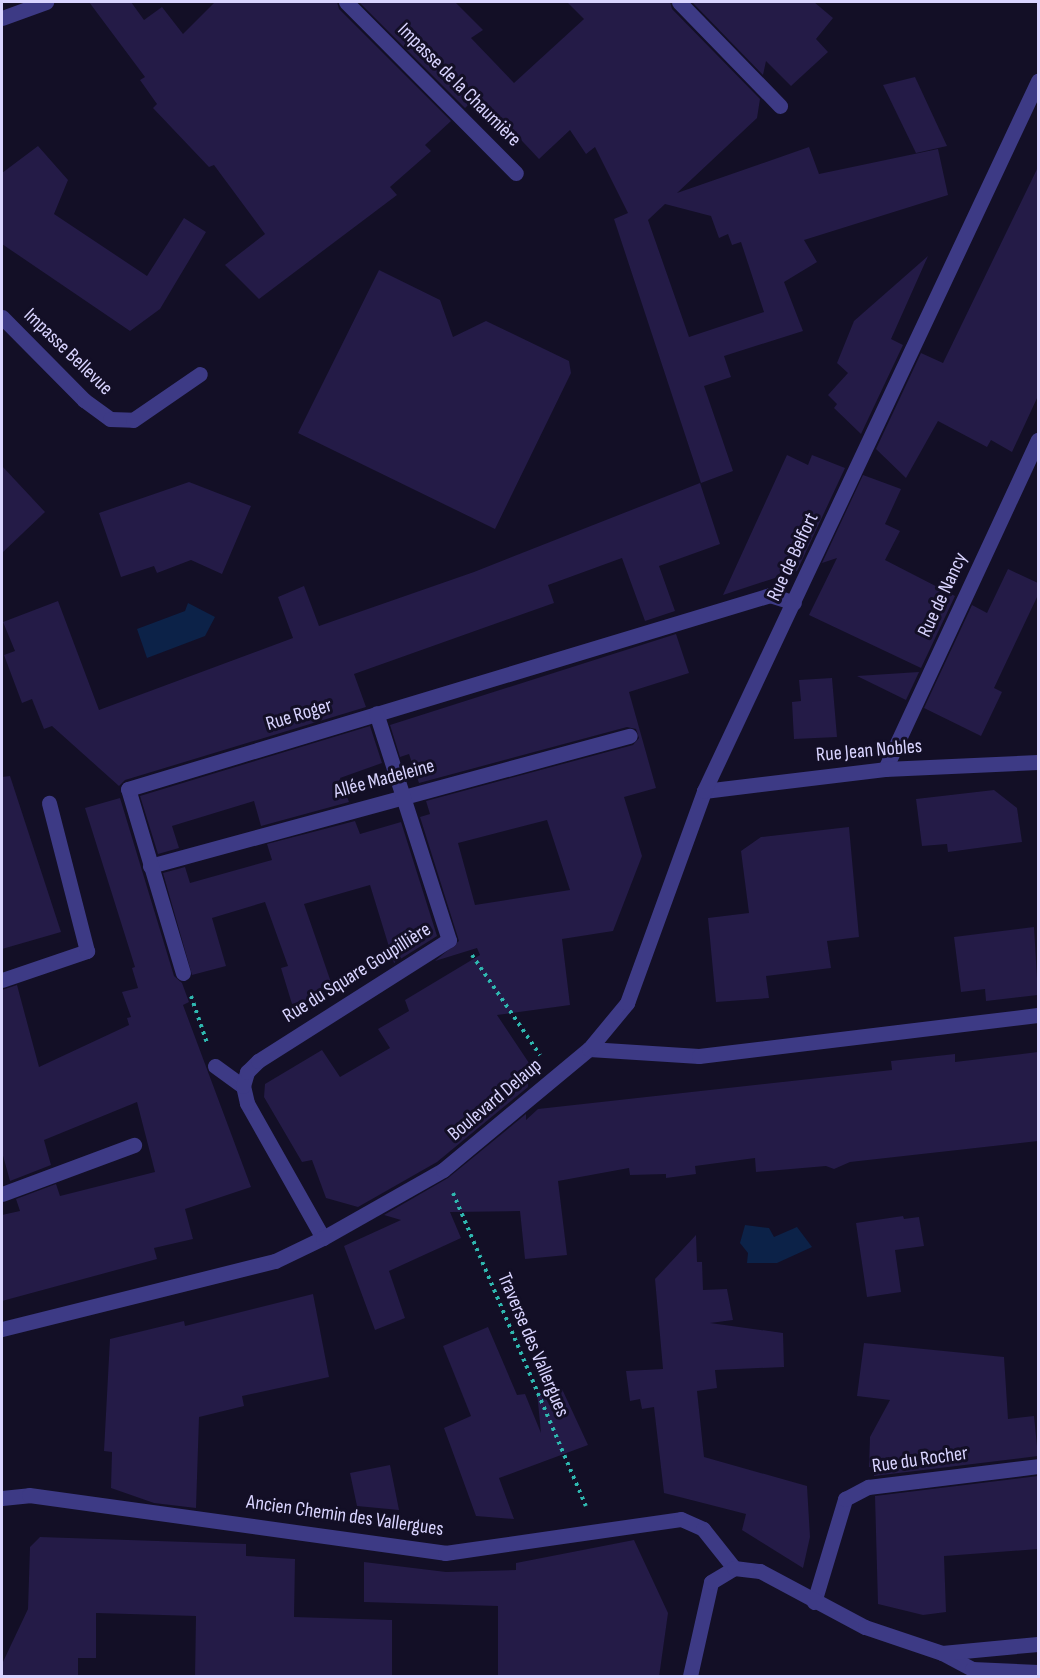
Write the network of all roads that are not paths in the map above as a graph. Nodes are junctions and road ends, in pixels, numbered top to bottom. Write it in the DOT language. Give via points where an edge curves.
graph roads {
  1 [pos="46,2"];
  2 [pos="346,2"];
  3 [pos="679,2"];
  4 [pos="2,18"];
  5 [pos="1038,81"];
  6 [pos="780,106"];
  7 [pos="516,173"];
  8 [pos="2,317"];
  9 [pos="200,374"];
  10 [pos="1038,440"];
  11 [pos="794,603"];
  12 [pos="376,713"];
  13 [pos="630,736"];
  14 [pos="1038,762"];
  15 [pos="885,769"];
  16 [pos="704,791"];
  17 [pos="402,795"];
  18 [pos="50,803"];
  19 [pos="150,866"];
  20 [pos="183,973"];
  21 [pos="2,980"];
  22 [pos="1038,1015"];
  23 [pos="589,1049"];
  24 [pos="215,1066"];
  25 [pos="243,1086"];
  26 [pos="134,1145"];
  27 [pos="2,1194"];
  28 [pos="323,1238"];
  29 [pos="2,1329"];
  30 [pos="1038,1466"];
  31 [pos="2,1498"];
  32 [pos="735,1568"];
  33 [pos="814,1602"];
  34 [pos="1038,1644"];
  35 [pos="942,1653"];
  36 [pos="1038,1672"];
  37 [pos="690,1677"];
  1 -- 4 [label="street"];
  2 -- 7 [label="street, Impasse de la Chaumière"];
  3 -- 6 [label="street"];
  5 -- 11 [label="street, Rue de Belfort"];
  8 -- 9 [label="street, Impasse Bellevue" via="84,400 110,418 133,420"];
  10 -- 15 [label="street, Rue de Nancy"];
  11 -- 12 [label="street, Rue Roger" via="770,595"];
  11 -- 16 [label="street, Rue de Belfort"];
  12 -- 17 [label="street, Rue du Square Goupillière"];
  12 -- 19 [label="street, Rue Roger" via="128,789"];
  13 -- 17 [label="street, Allée Madeleine"];
  14 -- 15 [label="street, Rue Jean Nobles"];
  15 -- 16 [label="street, Rue Jean Nobles"];
  16 -- 23 [label="street, Rue de Belfort" via="627,1003"];
  17 -- 19 [label="street, Allée Madeleine"];
  17 -- 25 [label="street, Rue du Square Goupillière" via="449,940 258,1061 248,1071"];
  18 -- 21 [label="street" via="87,951"];
  19 -- 20 [label="street, Rue Roger"];
  22 -- 23 [label="street" via="699,1056"];
  23 -- 28 [label="street, Boulevard Delaup" via="443,1170"];
  24 -- 25 [label="street"];
  25 -- 28 [label="street" via="247,1103"];
  26 -- 27 [label="street"];
  28 -- 29 [label="street, Boulevard Delaup" via="275,1261"];
  30 -- 33 [label="street, Rue du Rocher" via="868,1487 845,1499"];
  31 -- 32 [label="street, Ancien Chemin des Vallergues" via="29,1495 445,1553 681,1519 703,1529"];
  32 -- 33 [label="street" via="760,1570"];
  32 -- 37 [label="street" via="711,1582"];
  33 -- 35 [label="street" via="865,1628"];
  34 -- 35 [label="street"];
  35 -- 36 [label="street" via="972,1669"];
}
